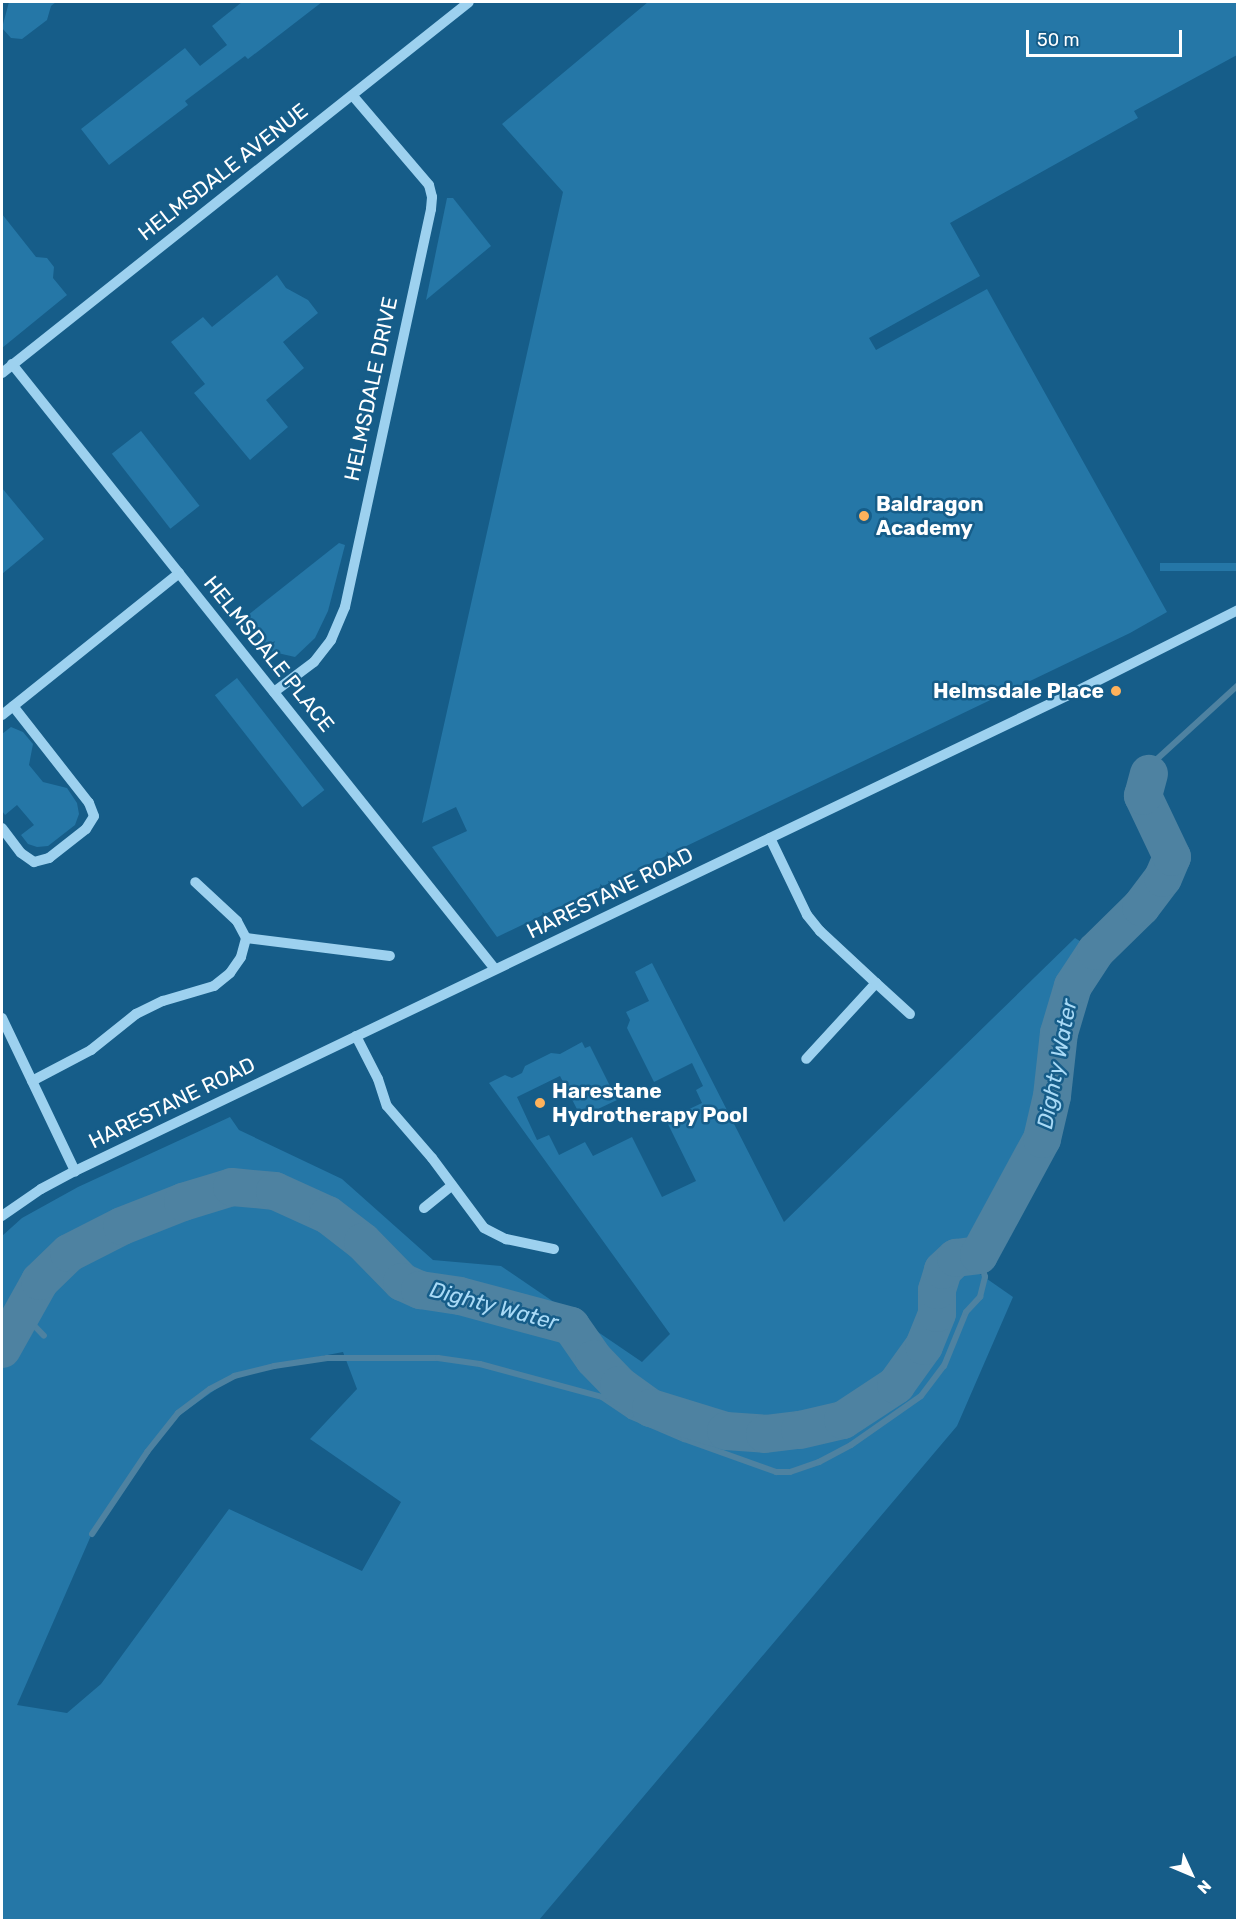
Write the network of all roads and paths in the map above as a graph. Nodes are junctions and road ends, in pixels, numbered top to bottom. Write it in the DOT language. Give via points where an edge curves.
graph roads {
  1 [pos="469,2"];
  2 [pos="352,95"];
  3 [pos="12,364"];
  4 [pos="2,373"];
  5 [pos="179,573"];
  6 [pos="1238,610"];
  7 [pos="274,692"];
  8 [pos="13,706"];
  9 [pos="2,715"];
  10 [pos="2,828"];
  11 [pos="770,838"];
  12 [pos="195,882"];
  13 [pos="246,938"];
  14 [pos="390,956"];
  15 [pos="495,969"];
  16 [pos="876,983"];
  17 [pos="910,1014"];
  18 [pos="2,1018"];
  19 [pos="356,1036"];
  20 [pos="806,1059"];
  21 [pos="32,1081"];
  22 [pos="75,1171"];
  23 [pos="452,1185"];
  24 [pos="424,1208"];
  25 [pos="2,1216"];
  26 [pos="554,1249"];
  1 -- 2 [label="street, HELMSDALE AVENUE"];
  2 -- 3 [label="street, HELMSDALE AVENUE"];
  2 -- 7 [label="street, HELMSDALE DRIVE" via="429,186 431,209 345,607 331,640 314,662"];
  3 -- 4 [label="street, HELMSDALE AVENUE"];
  3 -- 5 [label="street, HELMSDALE PLACE"];
  5 -- 7 [label="street, HELMSDALE PLACE"];
  5 -- 8 [label="street"];
  6 -- 11 [label="street, HARESTANE ROAD"];
  7 -- 15 [label="street, HELMSDALE PLACE"];
  8 -- 9 [label="street"];
  8 -- 10 [label="street" via="89,803 94,816 86,829 49,858 34,862 21,853"];
  11 -- 15 [label="street, HARESTANE ROAD"];
  11 -- 16 [label="street" via="807,915"];
  12 -- 13 [label="street" via="237,921"];
  13 -- 14 [label="street"];
  13 -- 21 [label="street" via="242,957 230,974 213,986 136,1014 91,1050"];
  15 -- 19 [label="street, HARESTANE ROAD"];
  16 -- 17 [label="street"];
  16 -- 20 [label="street"];
  18 -- 21 [label="street"];
  19 -- 22 [label="street, HARESTANE ROAD"];
  19 -- 23 [label="street" via="387,1106"];
  21 -- 22 [label="street"];
  22 -- 25 [label="street, HARESTANE ROAD"];
  23 -- 24 [label="street"];
  23 -- 26 [label="street" via="484,1228 532,1246"];
}
